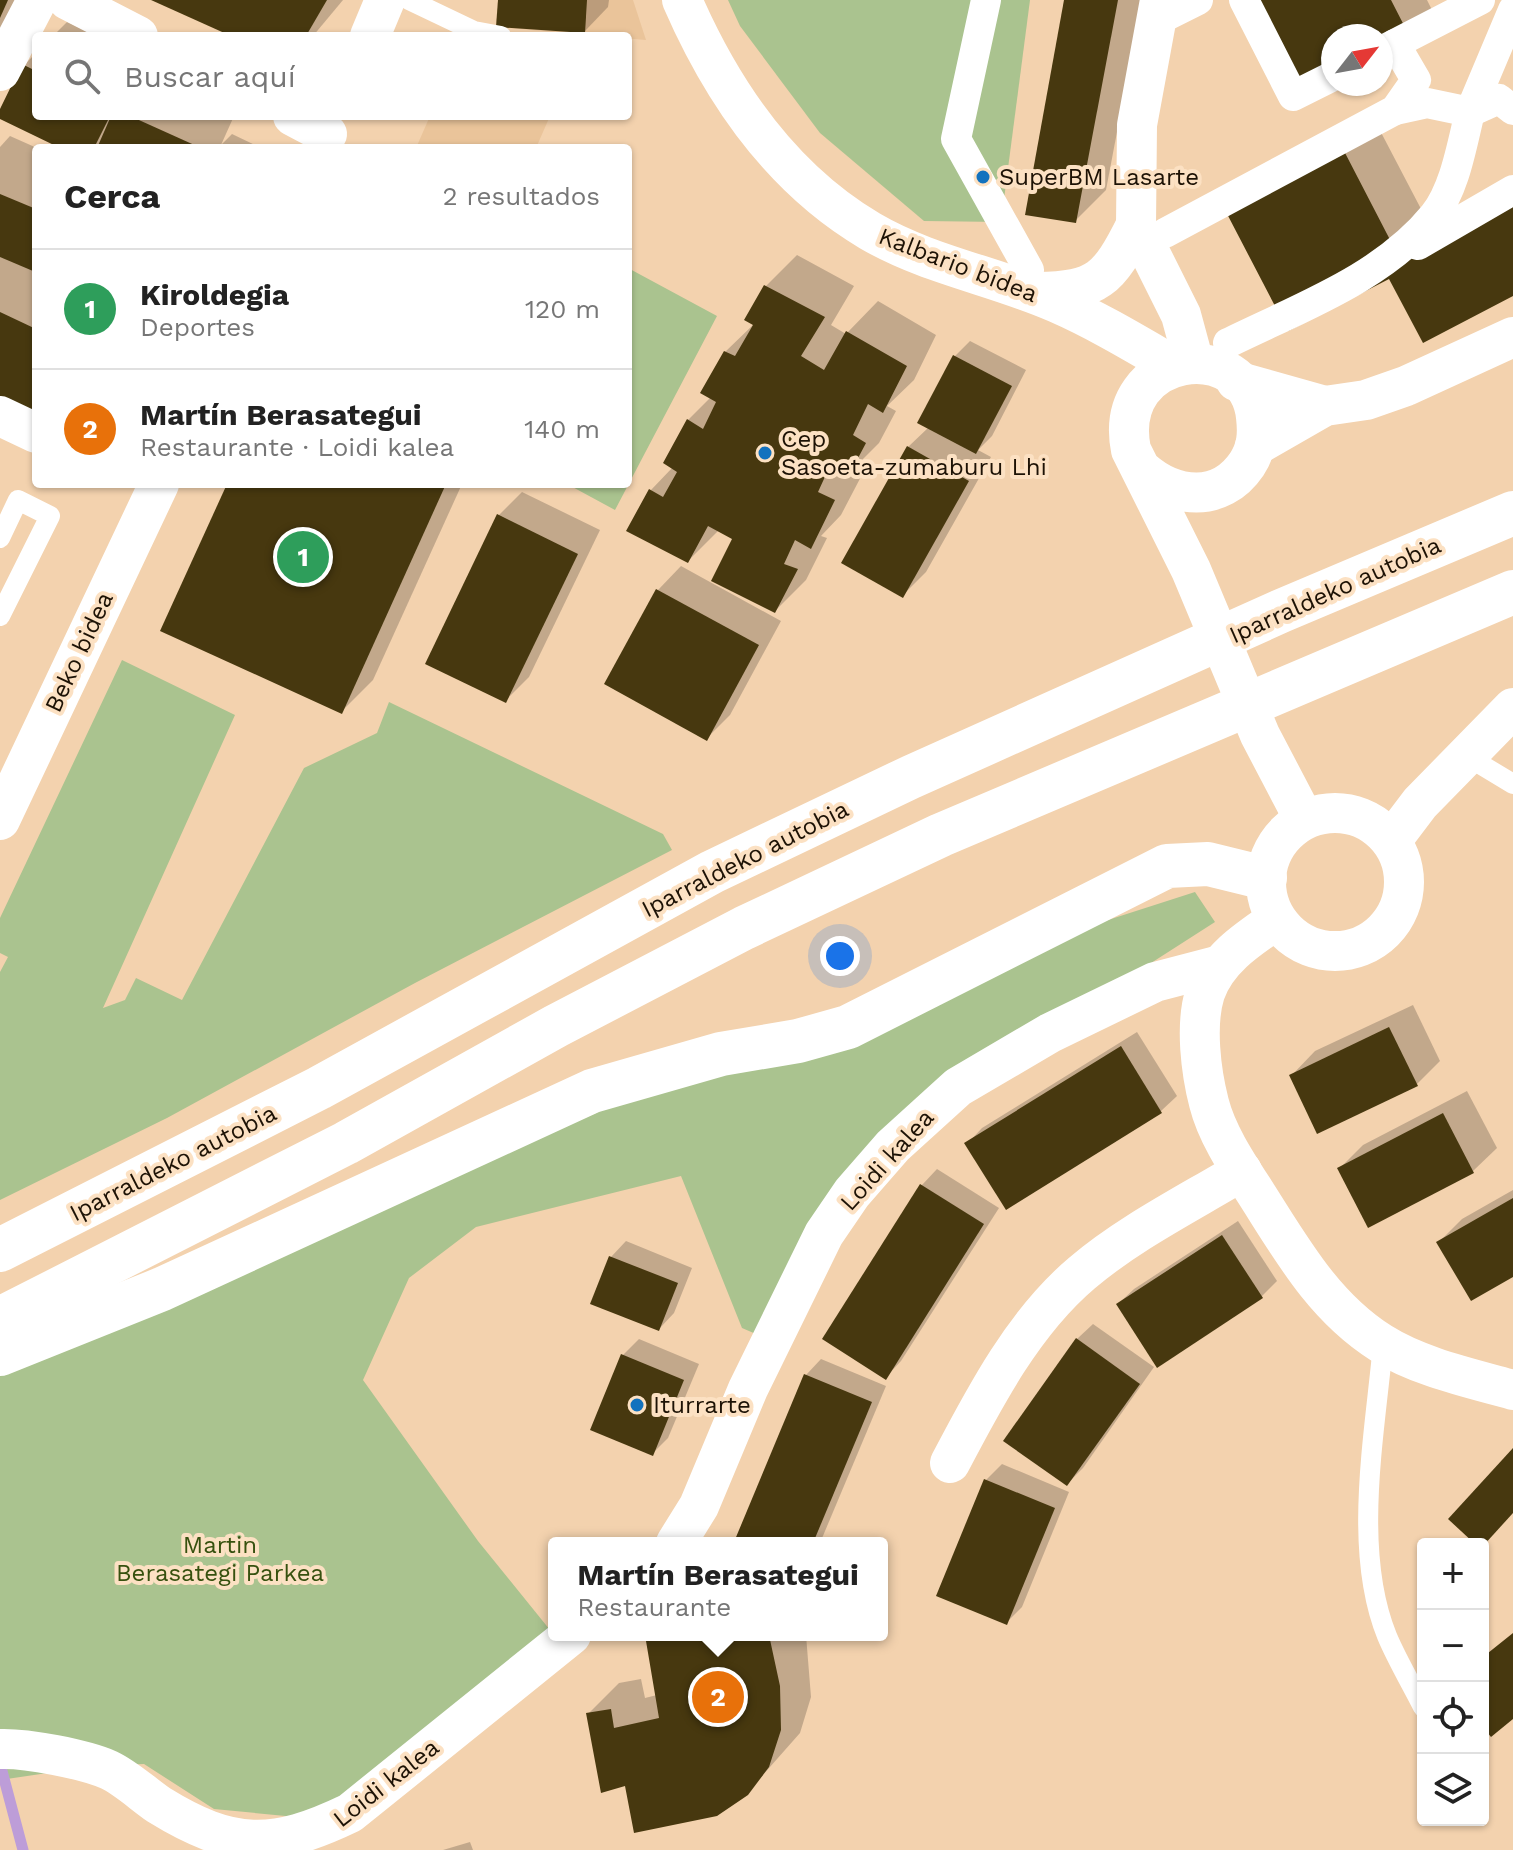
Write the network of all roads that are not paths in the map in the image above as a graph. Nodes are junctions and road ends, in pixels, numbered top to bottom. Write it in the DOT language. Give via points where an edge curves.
graph roads {
  1 [pos="37,0"];
  2 [pos="68,0"];
  3 [pos="385,0"];
  4 [pos="409,0"];
  5 [pos="682,0"];
  6 [pos="986,0"];
  7 [pos="1198,0"];
  8 [pos="1244,0"];
  9 [pos="1480,0"];
  10 [pos="1513,10"];
  11 [pos="1158,11"];
  12 [pos="130,32"];
  13 [pos="372,32"];
  14 [pos="479,32"];
  15 [pos="1393,45"];
  16 [pos="1393,54"];
  17 [pos="0,71"];
  18 [pos="1321,82"];
  19 [pos="1395,110"];
  20 [pos="1513,110"];
  21 [pos="1470,112"];
  22 [pos="1513,190"];
  23 [pos="1151,229"];
  24 [pos="1378,268"];
  25 [pos="1026,281"];
  26 [pos="1103,326"];
  27 [pos="1513,337"];
  28 [pos="1232,362"];
  29 [pos="1184,364"];
  30 [pos="1137,394"];
  31 [pos="1325,406"];
  32 [pos="0,416"];
  33 [pos="32,431"];
  34 [pos="1255,446"];
  35 [pos="1142,470"];
  36 [pos="1225,486"];
  37 [pos="153,488"];
  38 [pos="1513,513"];
  39 [pos="0,538"];
  40 [pos="1191,570"];
  41 [pos="1513,592"];
  42 [pos="0,616"];
  43 [pos="1513,708"];
  44 [pos="1465,755"];
  45 [pos="1513,784"];
  46 [pos="1304,819"];
  47 [pos="0,820"];
  48 [pos="1392,840"];
  49 [pos="1265,878"];
  50 [pos="1276,920"];
  51 [pos="1220,965"];
  52 [pos="1242,1171"];
  53 [pos="0,1250"];
  54 [pos="0,1319"];
  55 [pos="1383,1344"];
  56 [pos="0,1354"];
  57 [pos="1513,1390"];
  58 [pos="950,1463"];
  59 [pos="680,1537"];
  60 [pos="564,1641"];
  61 [pos="1417,1695"];
  62 [pos="0,1749"];
  1 -- 17 [label="street"];
  2 -- 12 [label="street"];
  3 -- 13 [label="street"];
  4 -- 14 [label="lane"];
  5 -- 25 [label="street, Kalbario bidea" via="737,105 783,161 820,194 871,231 953,268"];
  6 -- 25 [label="street" via="956,139"];
  7 -- 11 [label="street"];
  8 -- 18 [label="street" via="1293,96"];
  9 -- 15 [label="street"];
  10 -- 21 [label="street"];
  11 -- 23 [label="street" via="1137,125"];
  16 -- 19 [label="street" via="1416,80"];
  19 -- 21 [label="street" via="1427,103"];
  19 -- 23 [label="street"];
  20 -- 21 [label="street" via="1499,99"];
  21 -- 24 [label="street" via="1452,177 1435,214"];
  22 -- 24 [label="street"];
  23 -- 25 [label="street" via="1091,286 1073,291"];
  23 -- 29 [label="street" via="1181,315"];
  24 -- 28 [label="street"];
  25 -- 26 [label="street, Kalbario bidea" via="1054,302"];
  26 -- 29 [label="street, Kalbario bidea"];
  26 -- 30 [label="street"];
  27 -- 31 [label="street" via="1406,386 1366,400"];
  28 -- 29 [label="street"];
  28 -- 31 [label="street"];
  28 -- 34 [label="street" via="1256,410"];
  29 -- 30 [label="street" via="1148,381"];
  30 -- 35 [label="street" via="1128,434"];
  31 -- 34 [label="street"];
  32 -- 33 [label="street"];
  34 -- 36 [label="street" via="1239,475"];
  35 -- 36 [label="street" via="1180,493"];
  35 -- 40 [label="street"];
  36 -- 40 [label="street" via="1200,524"];
  37 -- 47 [label="street, Beko bidea"];
  38 -- 53 [label="highway, Iparraldeko autobia" via="1281,611 712,872 319,1088"];
  39 -- 42 [label="lane" via="18,500 50,516"];
  40 -- 46 [label="street" via="1260,735"];
  41 -- 54 [label="highway" via="941,835 744,928 318,1157"];
  43 -- 44 [label="street"];
  44 -- 45 [label="lane"];
  44 -- 48 [label="street"];
  46 -- 48 [label="street" via="1350,815"];
  46 -- 49 [label="street" via="1280,839"];
  48 -- 50 [label="street" via="1404,869 1404,891 1401,907 1376,939 1355,950 1328,952 1293,938"];
  49 -- 50 [label="street"];
  49 -- 56 [label="highway" via="1208,864 1167,866 848,1027 721,1054 592,1091 190,1276"];
  50 -- 51 [label="street, Loidi kalea"];
  51 -- 52 [label="street, Loidi kalea" via="1205,994 1203,1064 1209,1104"];
  51 -- 59 [label="street, Loidi kalea" via="1155,982 1050,1033 958,1087 893,1146 824,1234 765,1352 699,1506"];
  52 -- 55 [label="street, Loidi kalea" via="1321,1291"];
  52 -- 58 [label="street" via="1082,1273 1054,1301 993,1387"];
  55 -- 57 [label="street, Loidi kalea"];
  55 -- 61 [label="lane" via="1368,1508 1372,1584 1386,1635"];
  60 -- 62 [label="street, Loidi kalea" via="350,1813 313,1837 277,1845 238,1846 194,1830 109,1770"];
}
